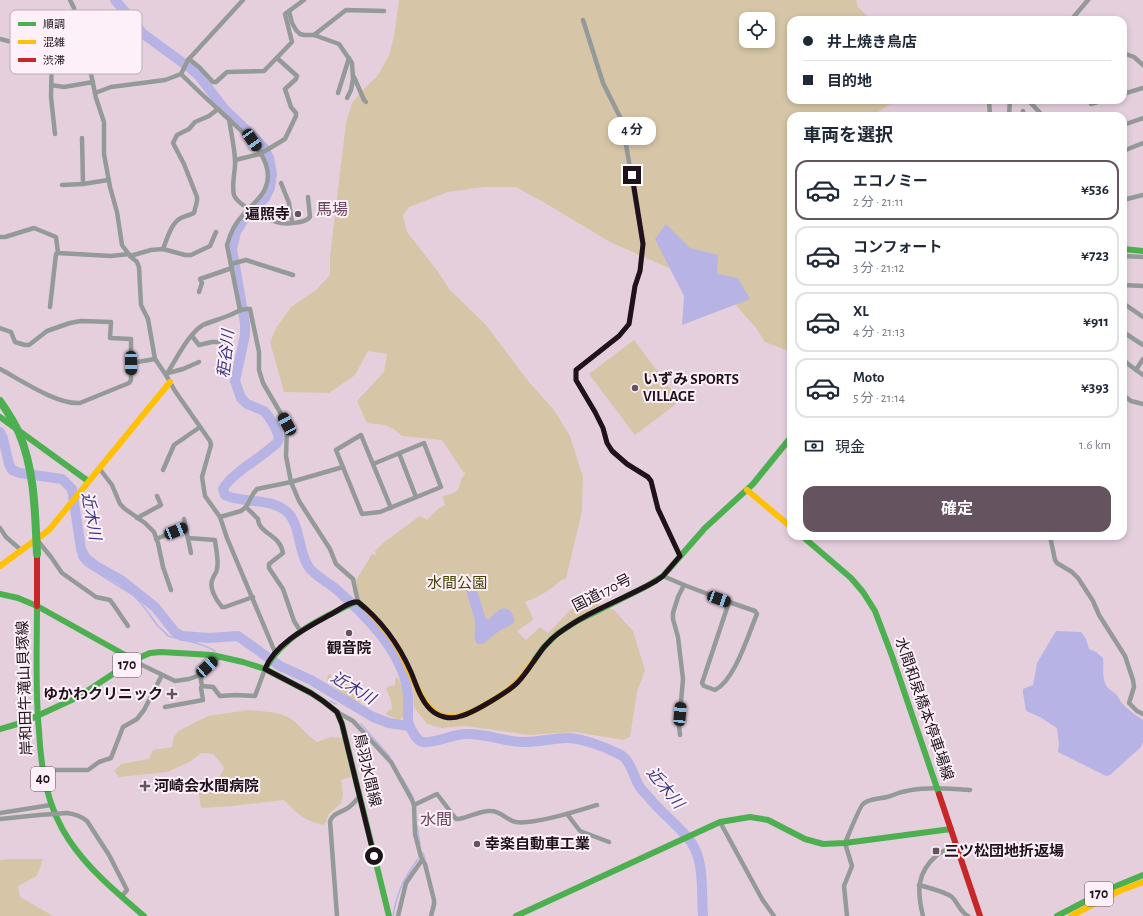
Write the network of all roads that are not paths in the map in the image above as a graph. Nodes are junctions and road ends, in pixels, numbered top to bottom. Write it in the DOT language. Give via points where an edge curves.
graph roads {
  1 [pos="70,0"];
  2 [pos="243,0"];
  3 [pos="304,0"];
  4 [pos="1088,0"];
  5 [pos="74,10"];
  6 [pos="289,11"];
  7 [pos="384,11"];
  8 [pos="1076,16"];
  9 [pos="583,20"];
  10 [pos="314,35"];
  11 [pos="0,39"];
  12 [pos="10,42"];
  13 [pos="1129,54"];
  14 [pos="276,58"];
  15 [pos="349,58"];
  16 [pos="188,60"];
  17 [pos="1143,65"];
  18 [pos="51,74"];
  19 [pos="91,74"];
  20 [pos="181,74"];
  21 [pos="353,76"];
  22 [pos="93,82"];
  23 [pos="51,85"];
  24 [pos="1143,88"];
  25 [pos="338,93"];
  26 [pos="1127,93"];
  27 [pos="95,94"];
  28 [pos="347,98"];
  29 [pos="366,102"];
  30 [pos="1032,104"];
  31 [pos="218,109"];
  32 [pos="1039,112"];
  33 [pos="1143,118"];
  34 [pos="229,119"];
  35 [pos="1127,124"];
  36 [pos="54,134"];
  37 [pos="82,138"];
  38 [pos="1143,143"];
  39 [pos="1127,149"];
  40 [pos="260,154"];
  41 [pos="235,160"];
  42 [pos="108,180"];
  43 [pos="281,183"];
  44 [pos="83,184"];
  45 [pos="62,185"];
  46 [pos="1143,195"];
  47 [pos="308,197"];
  48 [pos="1127,199"];
  49 [pos="249,209"];
  50 [pos="292,222"];
  51 [pos="216,232"];
  52 [pos="0,237"];
  53 [pos="162,249"];
  54 [pos="1127,250"];
  55 [pos="1143,251"];
  56 [pos="58,253"];
  57 [pos="130,255"];
  58 [pos="1127,256"];
  59 [pos="1143,257"];
  60 [pos="231,266"];
  61 [pos="294,275"];
  62 [pos="1127,285"];
  63 [pos="1143,286"];
  64 [pos="199,292"];
  65 [pos="1127,306"];
  66 [pos="50,307"];
  67 [pos="240,310"];
  68 [pos="1143,317"];
  69 [pos="0,328"];
  70 [pos="1127,335"];
  71 [pos="192,336"];
  72 [pos="1143,345"];
  73 [pos="228,346"];
  74 [pos="155,358"];
  75 [pos="1143,359"];
  76 [pos="199,362"];
  77 [pos="131,363"];
  78 [pos="1127,367"];
  79 [pos="0,369"];
  80 [pos="1136,370"];
  81 [pos="1143,374"];
  82 [pos="168,376"];
  83 [pos="1127,398"];
  84 [pos="0,401"];
  85 [pos="1143,404"];
  86 [pos="0,417"];
  87 [pos="200,427"];
  88 [pos="787,442"];
  89 [pos="398,453"];
  90 [pos="373,464"];
  91 [pos="343,467"];
  92 [pos="99,468"];
  93 [pos="163,470"];
  94 [pos="88,481"];
  95 [pos="291,482"];
  96 [pos="747,490"];
  97 [pos="157,496"];
  98 [pos="416,497"];
  99 [pos="246,507"];
  100 [pos="391,508"];
  101 [pos="220,517"];
  102 [pos="137,518"];
  103 [pos="184,519"];
  104 [pos="787,524"];
  105 [pos="186,527"];
  106 [pos="0,528"];
  107 [pos="188,538"];
  108 [pos="156,539"];
  109 [pos="36,540"];
  110 [pos="807,540"];
  111 [pos="1051,540"];
  112 [pos="21,550"];
  113 [pos="191,553"];
  114 [pos="680,556"];
  115 [pos="0,566"];
  116 [pos="663,576"];
  117 [pos="684,585"];
  118 [pos="171,590"];
  119 [pos="0,594"];
  120 [pos="253,597"];
  121 [pos="356,602"];
  122 [pos="729,602"];
  123 [pos="37,606"];
  124 [pos="128,626"];
  125 [pos="301,632"];
  126 [pos="275,654"];
  127 [pos="220,657"];
  128 [pos="134,660"];
  129 [pos="266,667"];
  130 [pos="162,675"];
  131 [pos="200,675"];
  132 [pos="202,686"];
  133 [pos="165,707"];
  134 [pos="337,712"];
  135 [pos="1143,714"];
  136 [pos="37,716"];
  137 [pos="0,729"];
  138 [pos="680,735"];
  139 [pos="42,770"];
  140 [pos="937,789"];
  141 [pos="970,790"];
  142 [pos="359,797"];
  143 [pos="52,805"];
  144 [pos="414,805"];
  145 [pos="597,805"];
  146 [pos="0,813"];
  147 [pos="567,814"];
  148 [pos="0,819"];
  149 [pos="720,822"];
  150 [pos="950,829"];
  151 [pos="609,842"];
  152 [pos="845,843"];
  153 [pos="956,844"];
  154 [pos="422,860"];
  155 [pos="1143,875"];
  156 [pos="1143,882"];
  157 [pos="919,884"];
  158 [pos="122,896"];
  159 [pos="144,916"];
  160 [pos="337,916"];
  161 [pos="389,916"];
  162 [pos="398,916"];
  163 [pos="431,916"];
  164 [pos="516,916"];
  165 [pos="774,916"];
  166 [pos="847,916"];
  167 [pos="923,916"];
  168 [pos="968,916"];
  169 [pos="980,916"];
  170 [pos="1057,916"];
  171 [pos="1071,916"];
  1 -- 5 [label="street"];
  2 -- 16 [label="street"];
  3 -- 6 [label="street"];
  4 -- 8 [label="street"];
  6 -- 10 [label="street" via="296,30 304,36"];
  6 -- 14 [label="street" via="285,14 292,42"];
  7 -- 10 [label="street" via="346,10"];
  9 -- 114 [label="street" via="603,83 622,121 643,244 629,324 619,336 576,370 576,380 595,412 612,451 651,481 658,509"];
  10 -- 15 [label="street" via="339,44"];
  11 -- 12 [label="street"];
  13 -- 17 [label="street"];
  14 -- 16 [label="street" via="264,71 227,72 216,82"];
  14 -- 40 [label="street" via="297,76 285,89 296,116 285,139"];
  15 -- 21 [label="street"];
  15 -- 25 [label="street"];
  16 -- 20 [label="street"];
  18 -- 23 [label="street"];
  19 -- 22 [label="street"];
  20 -- 27 [label="street" via="165,80 112,87"];
  20 -- 31 [label="street"];
  21 -- 28 [label="street"];
  21 -- 29 [label="street"];
  22 -- 23 [label="street" via="70,86"];
  22 -- 27 [label="street"];
  23 -- 36 [label="street"];
  24 -- 26 [label="street"];
  27 -- 42 [label="street" via="104,122 104,154"];
  30 -- 32 [label="street"];
  31 -- 34 [label="street"];
  31 -- 53 [label="street" via="177,135 173,143 184,164 197,201 194,213 177,220"];
  33 -- 35 [label="street"];
  34 -- 40 [label="street" via="252,140"];
  34 -- 41 [label="street"];
  37 -- 44 [label="street"];
  38 -- 39 [label="street"];
  40 -- 41 [label="street"];
  40 -- 49 [label="street" via="268,170 267,183 262,195"];
  41 -- 49 [label="street" via="235,196"];
  42 -- 44 [label="street"];
  42 -- 57 [label="street" via="117,212 122,245"];
  43 -- 50 [label="street" via="289,203"];
  44 -- 45 [label="street"];
  46 -- 48 [label="street"];
  47 -- 50 [label="street" via="310,217 306,221"];
  49 -- 50 [label="street" via="272,221"];
  49 -- 60 [label="street" via="230,235 228,245"];
  51 -- 53 [label="street" via="210,246 191,255"];
  52 -- 56 [label="street" via="34,228 56,237"];
  53 -- 57 [label="street"];
  54 -- 55 [label="main road"];
  56 -- 57 [label="street"];
  56 -- 66 [label="street"];
  57 -- 74 [label="street" via="138,262 141,305 148,319"];
  58 -- 59 [label="street"];
  60 -- 61 [label="street" via="246,260"];
  60 -- 64 [label="street" via="200,279 202,284"];
  60 -- 67 [label="street"];
  62 -- 63 [label="street"];
  65 -- 68 [label="street"];
  67 -- 71 [label="street" via="205,324"];
  67 -- 95 [label="street" via="250,309 259,352 262,383 287,424 286,456"];
  69 -- 77 [label="street" via="11,332 15,342 25,346 47,331 70,323 111,322 110,338 131,339"];
  70 -- 72 [label="street"];
  71 -- 73 [label="street" via="198,345 225,342"];
  71 -- 82 [label="street"];
  74 -- 77 [label="street"];
  74 -- 82 [label="street"];
  75 -- 80 [label="street"];
  76 -- 82 [label="street"];
  77 -- 79 [label="street" via="129,383 80,403 58,400"];
  78 -- 80 [label="street"];
  80 -- 81 [label="street"];
  82 -- 87 [label="street" via="175,391"];
  82 -- 92 [label="main road"];
  83 -- 85 [label="street"];
  84 -- 123 [label="main road, bridge" via="19,433 30,468 36,516"];
  86 -- 94 [label="main road"];
  87 -- 93 [label="street" via="174,445"];
  87 -- 101 [label="street" via="210,441 202,477 205,496"];
  88 -- 96 [label="main road, 国道170号"];
  89 -- 90 [label="street"];
  89 -- 98 [label="street"];
  89 -- 98 [label="street" via="424,443 441,487"];
  90 -- 91 [label="street" via="361,436 336,450"];
  90 -- 100 [label="street"];
  91 -- 95 [label="street"];
  91 -- 100 [label="street" via="362,514"];
  92 -- 94 [label="main road"];
  92 -- 102 [label="street" via="112,485 120,504"];
  94 -- 109 [label="main road" via="49,530"];
  95 -- 99 [label="street" via="257,489"];
  95 -- 121 [label="street" via="299,501 330,549 336,564 353,579"];
  96 -- 104 [label="main road"];
  96 -- 114 [label="main road, 国道170号" via="705,528"];
  97 -- 102 [label="street" via="161,505"];
  98 -- 100 [label="street"];
  99 -- 101 [label="street"];
  99 -- 125 [label="street" via="258,519 258,524 275,537 282,547 283,553 269,564 269,568 283,589 294,621"];
  101 -- 120 [label="street"];
  102 -- 108 [label="street" via="154,532"];
  103 -- 105 [label="street"];
  105 -- 107 [label="street"];
  105 -- 108 [label="street"];
  106 -- 112 [label="street"];
  107 -- 113 [label="street"];
  107 -- 120 [label="street" via="215,540 218,558 212,583 217,601 222,607"];
  108 -- 118 [label="street"];
  109 -- 112 [label="main road"];
  109 -- 124 [label="street" via="62,573 96,597 110,600"];
  110 -- 140 [label="main road, 水間和泉橋本停車場線" via="851,578 875,611"];
  111 -- 135 [label="street" via="1055,560 1078,578 1125,656 1134,687 1129,703"];
  112 -- 115 [label="main road"];
  114 -- 116 [label="main road, 国道170号"];
  116 -- 117 [label="street"];
  116 -- 121 [label="main road, 国道170号" via="564,629 551,639 512,687 477,709 454,718 439,716 429,708 393,640 373,616"];
  117 -- 122 [label="street"];
  117 -- 138 [label="street" via="673,613 683,679"];
  119 -- 123 [label="main road, 岸和田牛滝山貝塚線"];
  120 -- 126 [label="street"];
  121 -- 125 [label="main road"];
  122 -- 122 [label="street" via="755,611 756,614 727,681 715,690 702,683"];
  123 -- 128 [label="main road"];
  123 -- 136 [label="main road, 岸和田牛滝山貝塚線 / 40"];
  125 -- 126 [label="main road"];
  126 -- 129 [label="main road"];
  127 -- 128 [label="main road, 170" via="155,652"];
  127 -- 129 [label="main road, 170"];
  127 -- 131 [label="street"];
  128 -- 130 [label="street"];
  128 -- 136 [label="main road, 170" via="85,694"];
  129 -- 132 [label="street" via="255,696 220,696 213,687"];
  129 -- 134 [label="main road" via="311,693"];
  130 -- 131 [label="street" via="175,681"];
  130 -- 139 [label="street" via="144,710 122,727 111,758 99,762 88,770"];
  131 -- 132 [label="street"];
  132 -- 133 [label="street" via="203,700"];
  134 -- 142 [label="main road, 鳥羽水間線"];
  134 -- 144 [label="street" via="353,721 391,762"];
  136 -- 137 [label="main road, 170"];
  136 -- 139 [label="main road, 岸和田牛滝山貝塚線 / 40"];
  139 -- 143 [label="main road, 岸和田牛滝山貝塚線 / 40"];
  140 -- 141 [label="street"];
  140 -- 150 [label="main road, 水間和泉橋本停車場線"];
  140 -- 152 [label="street" via="902,792 863,804"];
  142 -- 160 [label="street" via="347,809 333,815 330,821"];
  142 -- 161 [label="main road, 鳥羽水間線"];
  143 -- 146 [label="street"];
  143 -- 158 [label="main road, 岸和田牛滝山貝塚線 / 40" via="74,847"];
  144 -- 147 [label="street" via="437,794 456,819 489,811 496,811 517,822 530,822"];
  144 -- 154 [label="street" via="416,834"];
  145 -- 147 [label="street"];
  147 -- 151 [label="street" via="580,831"];
  148 -- 158 [label="street, bridge" via="73,814 82,817 109,855 127,890"];
  149 -- 152 [label="main road" via="758,818 768,820 815,843"];
  149 -- 164 [label="main road"];
  149 -- 165 [label="street"];
  150 -- 152 [label="main road"];
  150 -- 153 [label="main road, 水間和泉橋本停車場線"];
  152 -- 166 [label="street" via="852,866 844,886"];
  153 -- 157 [label="street" via="929,864"];
  153 -- 169 [label="main road, 水間和泉橋本停車場線"];
  154 -- 162 [label="street" via="406,882"];
  154 -- 163 [label="street" via="434,900"];
  155 -- 170 [label="main road, 170" via="1108,889"];
  156 -- 171 [label="main road, 170" via="1119,891"];
  157 -- 167 [label="street"];
  157 -- 168 [label="street" via="950,896"];
  158 -- 159 [label="main road, 岸和田牛滝山貝塚線 / 40"];
}
